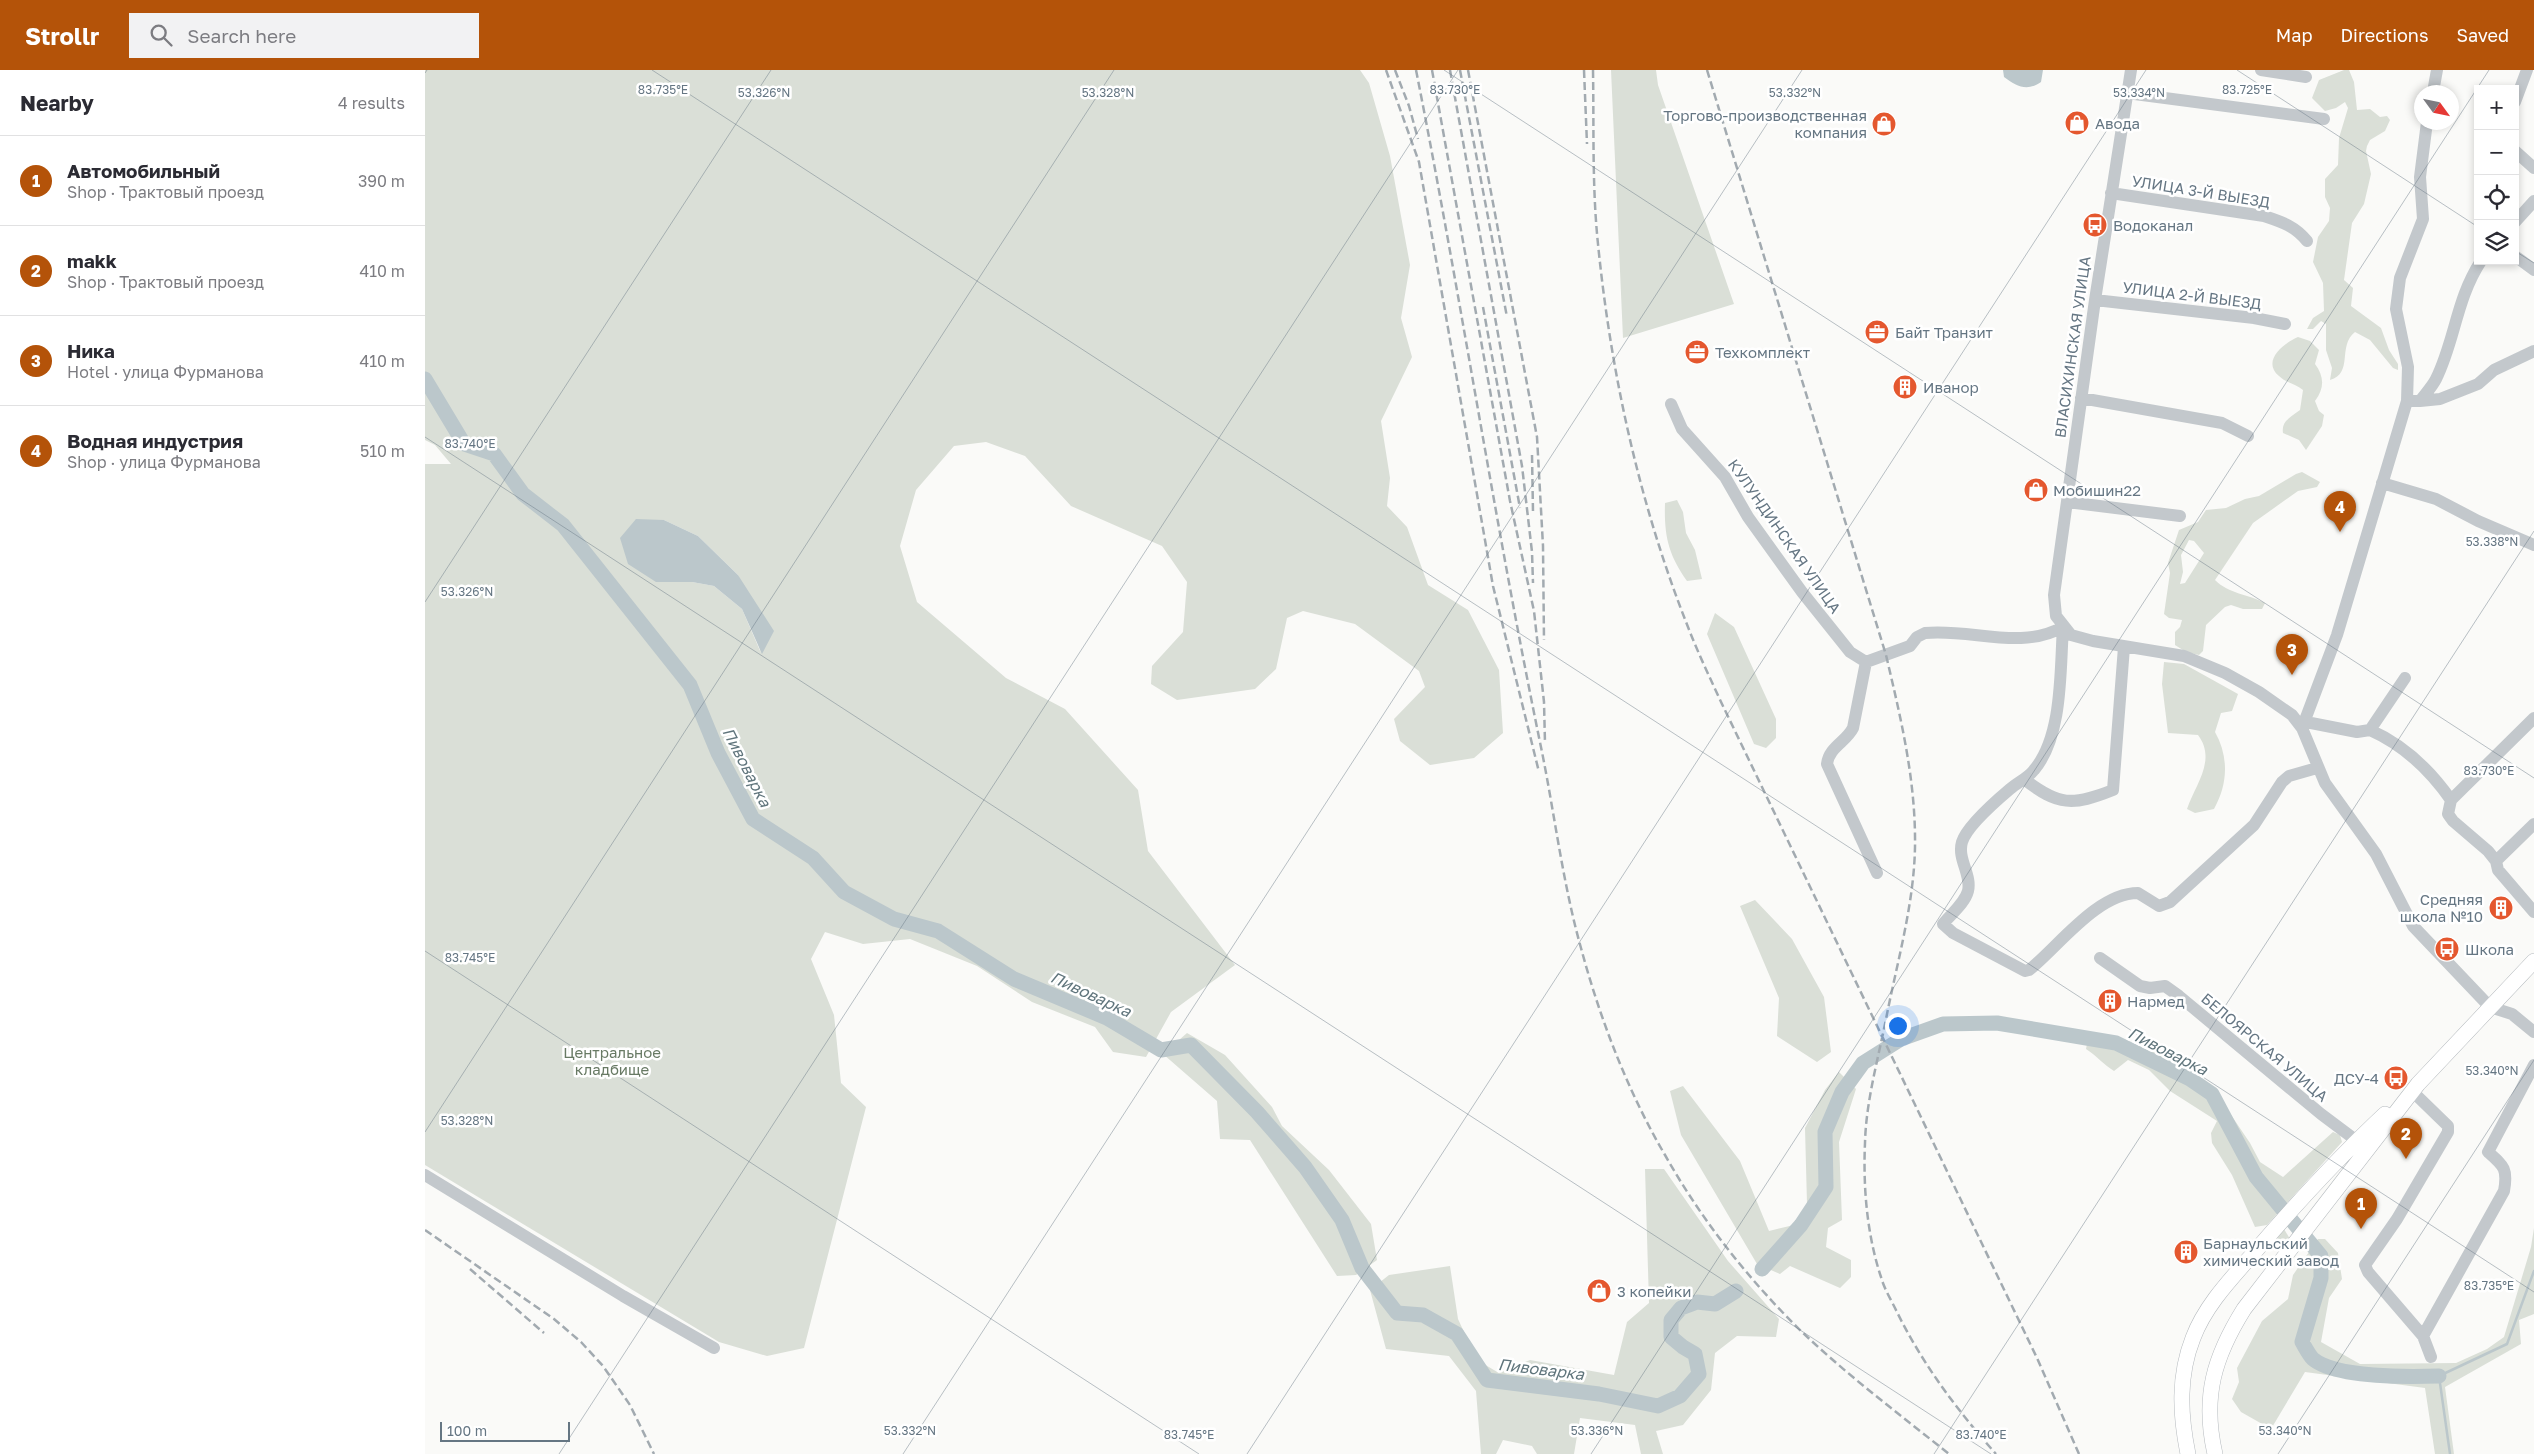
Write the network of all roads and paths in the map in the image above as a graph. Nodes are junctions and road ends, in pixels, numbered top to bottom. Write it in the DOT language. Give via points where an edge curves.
graph roads {
  1 [pos="2131,70"];
  2 [pos="2261,70"];
  3 [pos="2437,70"];
  4 [pos="2527,70"];
  5 [pos="2306,77"];
  6 [pos="2434,85"];
  7 [pos="2519,91"];
  8 [pos="2127,93"];
  9 [pos="2324,119"];
  10 [pos="2426,130"];
  11 [pos="2519,155"];
  12 [pos="2534,168"];
  13 [pos="2111,193"];
  14 [pos="2534,201"];
  15 [pos="2517,220"];
  16 [pos="2307,241"];
  17 [pos="2519,259"];
  18 [pos="2478,265"];
  19 [pos="2534,270"];
  20 [pos="2095,300"];
  21 [pos="2285,324"];
  22 [pos="2534,351"];
  23 [pos="2081,398"];
  24 [pos="2414,401"];
  25 [pos="1671,404"];
  26 [pos="2248,436"];
  27 [pos="2382,483"];
  28 [pos="2067,502"];
  29 [pos="2180,516"];
  30 [pos="2534,545"];
  31 [pos="2063,627"];
  32 [pos="2124,646"];
  33 [pos="1867,662"];
  34 [pos="2405,678"];
  35 [pos="2534,718"];
  36 [pos="2305,725"];
  37 [pos="2370,730"];
  38 [pos="2317,768"];
  39 [pos="2024,779"];
  40 [pos="2451,800"];
  41 [pos="2534,824"];
  42 [pos="2496,861"];
  43 [pos="1877,873"];
  44 [pos="2534,912"];
  45 [pos="2101,958"];
  46 [pos="2534,962"];
  47 [pos="2489,1007"];
  48 [pos="2534,1032"];
  49 [pos="2534,1065"];
  50 [pos="2415,1088"];
  51 [pos="2357,1140"];
  52 [pos="425,1175"];
  53 [pos="2311,1190"];
  54 [pos="2325,1203"];
  55 [pos="2261,1244"];
  56 [pos="2280,1262"];
  57 [pos="2423,1336"];
  58 [pos="714,1348"];
  59 [pos="2431,1357"];
  60 [pos="2188,1454"];
  61 [pos="2215,1454"];
  1 -- 8 [label="street, ВЛАСИХИНСКАЯ УЛИЦА"];
  2 -- 5 [label="street"];
  3 -- 6 [label="street"];
  4 -- 7 [label="street"];
  8 -- 9 [label="street"];
  8 -- 13 [label="street, ВЛАСИХИНСКАЯ УЛИЦА"];
  10 -- 24 [label="street" via="2420,177 2423,219 2400,278 2396,309"];
  11 -- 12 [label="street"];
  13 -- 16 [label="street, УЛИЦА 3-Й ВЫЕЗД" via="2264,216 2286,223"];
  13 -- 20 [label="street, ВЛАСИХИНСКАЯ УЛИЦА"];
  14 -- 15 [label="street"];
  17 -- 19 [label="street"];
  18 -- 24 [label="street" via="2468,281 2436,380"];
  20 -- 21 [label="street, УЛИЦА 2-Й ВЫЕЗД"];
  20 -- 23 [label="street, ВЛАСИХИНСКАЯ УЛИЦА"];
  22 -- 24 [label="street" via="2494,370 2478,384 2440,399"];
  23 -- 26 [label="street" via="2222,423"];
  23 -- 28 [label="street, ВЛАСИХИНСКАЯ УЛИЦА"];
  24 -- 27 [label="street"];
  25 -- 33 [label="street, КУЛУНДИНСКАЯ УЛИЦА" via="1682,429 1725,476 1748,517 1801,592 1850,652"];
  27 -- 30 [label="street" via="2436,499"];
  27 -- 36 [label="street" via="2337,635"];
  28 -- 29 [label="street"];
  28 -- 31 [label="street, ВЛАСИХИНСКАЯ УЛИЦА" via="2054,595 2056,616"];
  31 -- 32 [label="street" via="2079,638"];
  31 -- 33 [label="street" via="2049,635 2027,638 1925,633 1910,646"];
  31 -- 39 [label="street, ВЛАСИХИНСКАЯ УЛИЦА" via="2059,690 2046,755"];
  32 -- 36 [label="street" via="2167,652 2206,664 2277,704"];
  32 -- 39 [label="street" via="2113,790 2090,799 2059,801"];
  33 -- 43 [label="street" via="1853,728 1831,752 1827,764"];
  34 -- 37 [label="street"];
  35 -- 40 [label="street"];
  36 -- 37 [label="street" via="2357,732"];
  36 -- 38 [label="street"];
  37 -- 40 [label="street" via="2388,738 2417,760"];
  38 -- 39 [label="street, ВЛАСИХИНСКАЯ УЛИЦА" via="2289,776 2282,782 2254,825 2170,902 2159,906 2138,893 2116,899 2073,925 2061,941 2025,971 1953,933 1943,924 1968,892 1969,883 1961,855 1962,842 1982,816"];
  38 -- 47 [label="street" via="2376,854 2413,926"];
  40 -- 42 [label="street" via="2448,814 2453,821"];
  41 -- 42 [label="street"];
  42 -- 44 [label="street" via="2498,870"];
  45 -- 51 [label="street, БЕЛОЯРСКАЯ УЛИЦА" via="2141,986 2165,986"];
  46 -- 47 [label="main road"];
  47 -- 48 [label="street" via="2512,1014"];
  47 -- 50 [label="main road"];
  49 -- 57 [label="street" via="2488,1152 2504,1166 2507,1176 2504,1191"];
  50 -- 51 [label="main road"];
  50 -- 54 [label="main road"];
  50 -- 57 [label="street" via="2447,1126 2448,1132 2397,1219 2365,1265"];
  51 -- 53 [label="main road"];
  52 -- 58 [label="street"];
  53 -- 54 [label="main road" via="2325,1191"];
  53 -- 55 [label="main road"];
  54 -- 56 [label="main road"];
  55 -- 56 [label="main road" via="2266,1258"];
  55 -- 60 [label="main road" via="2216,1298 2193,1337 2181,1393"];
  56 -- 61 [label="main road" via="2244,1309 2217,1358 2209,1410"];
  57 -- 59 [label="street"];
}
